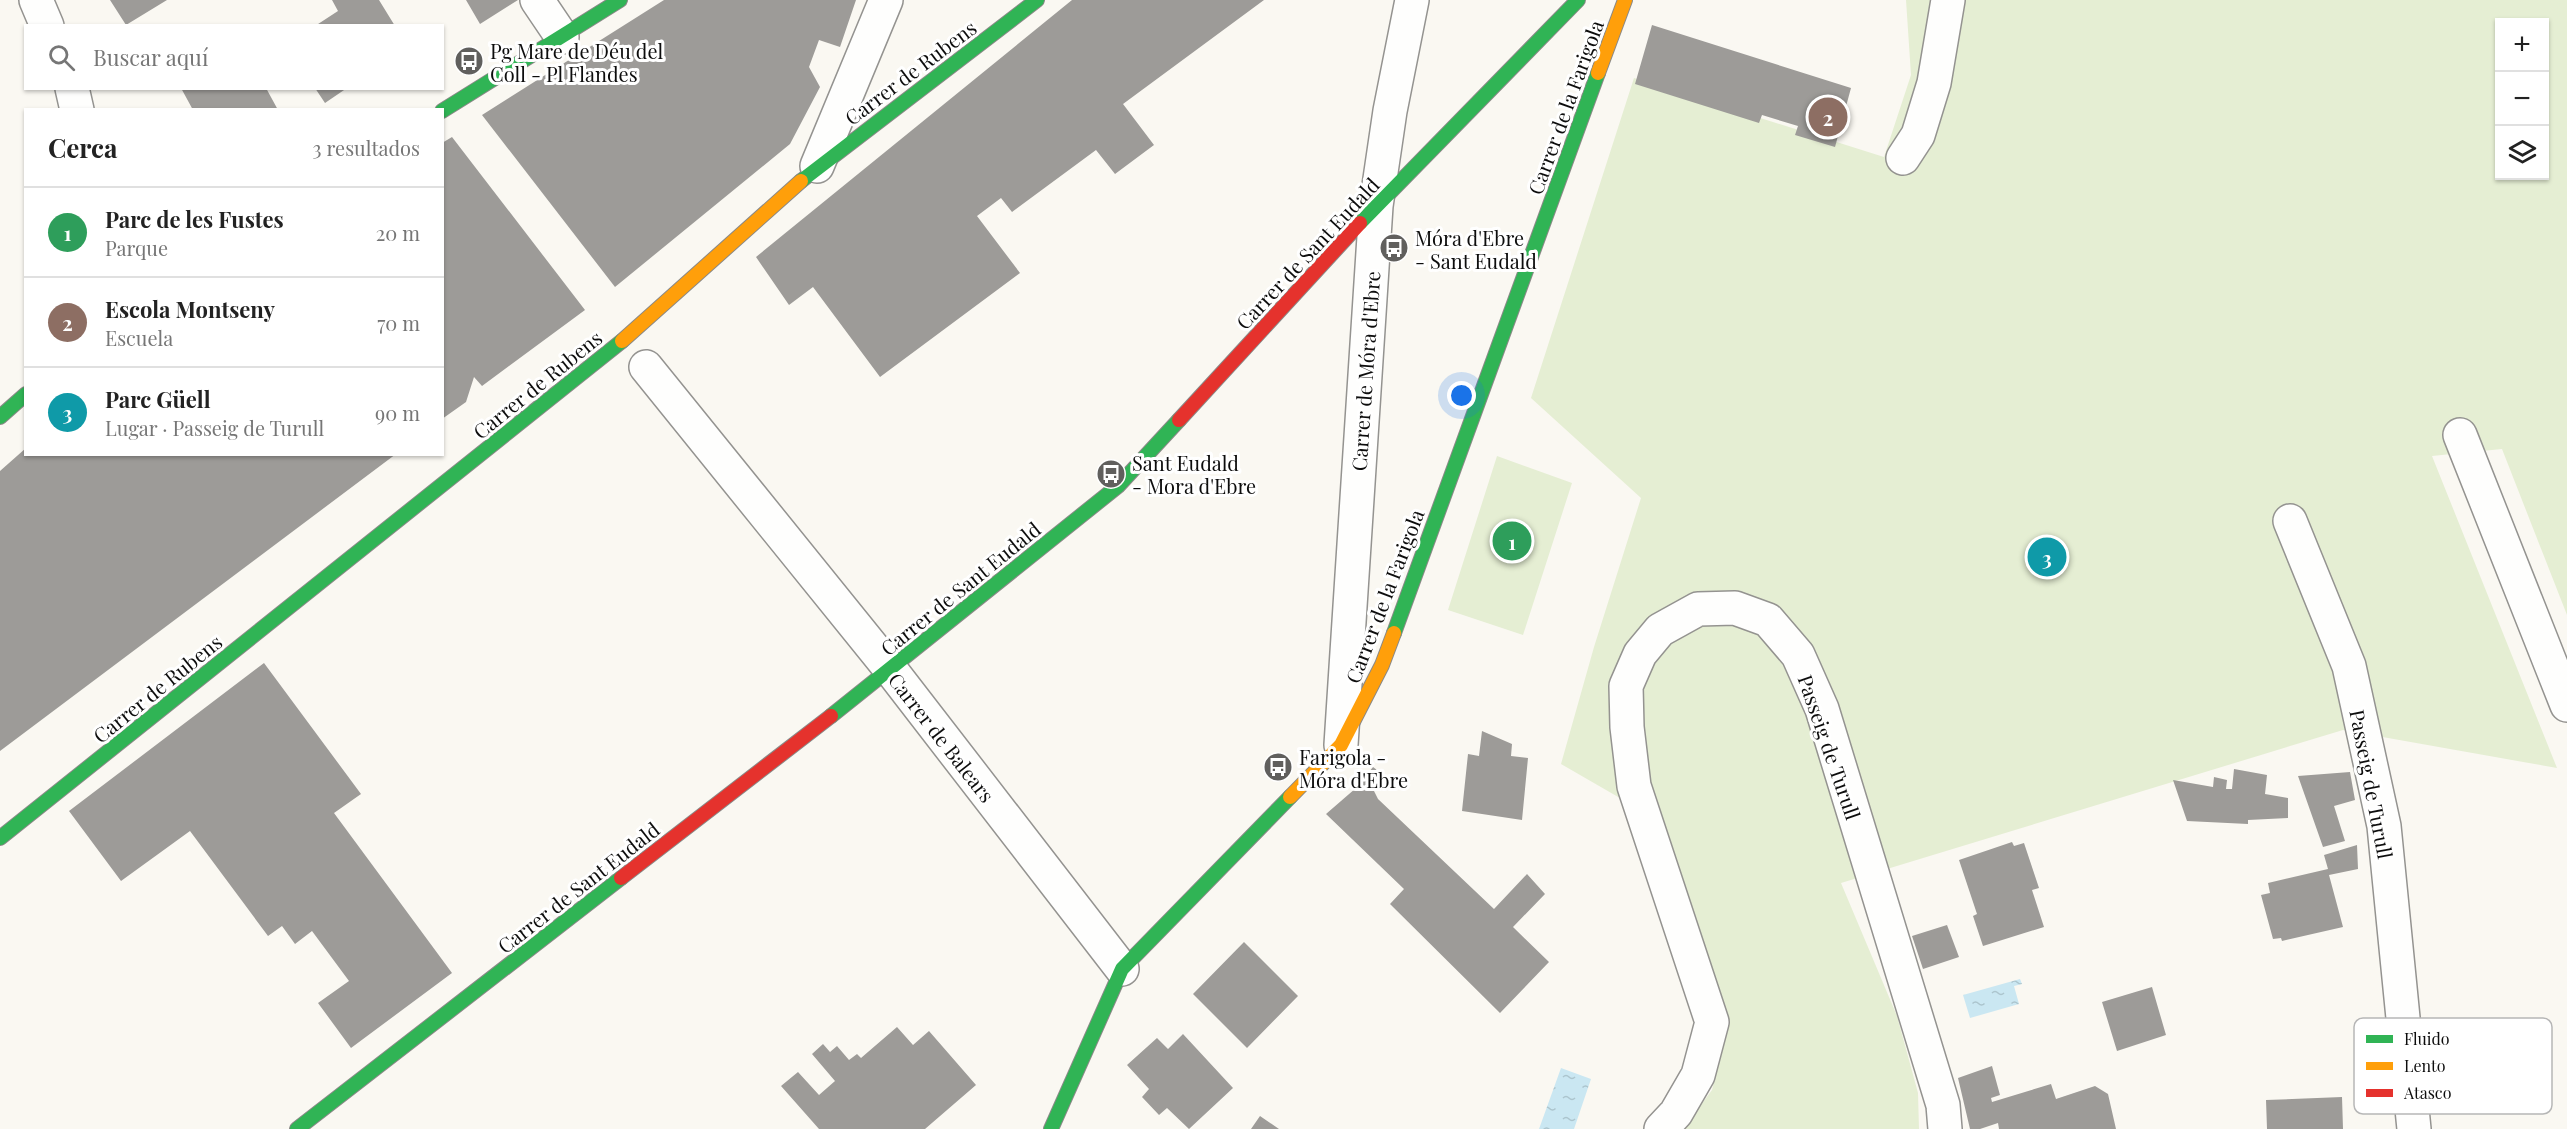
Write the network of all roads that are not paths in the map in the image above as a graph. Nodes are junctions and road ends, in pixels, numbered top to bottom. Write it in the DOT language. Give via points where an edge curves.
graph roads {
  1 [pos="36,0"];
  2 [pos="537,0"];
  3 [pos="620,0"];
  4 [pos="886,0"];
  5 [pos="1037,0"];
  6 [pos="1412,0"];
  7 [pos="1578,0"];
  8 [pos="1624,0"];
  9 [pos="1948,0"];
  10 [pos="46,24"];
  11 [pos="562,38"];
  12 [pos="72,90"];
  13 [pos="77,108"];
  14 [pos="444,110"];
  15 [pos="1903,158"];
  16 [pos="817,166"];
  17 [pos="1376,206"];
  18 [pos="646,367"];
  19 [pos="24,396"];
  20 [pos="0,417"];
  21 [pos="2460,435"];
  22 [pos="2290,521"];
  23 [pos="891,670"];
  24 [pos="2567,705"];
  25 [pos="1341,745"];
  26 [pos="0,838"];
  27 [pos="1122,969"];
  28 [pos="2403,1018"];
  29 [pos="2413,1114"];
  30 [pos="297,1129"];
  31 [pos="1051,1129"];
  32 [pos="1661,1129"];
  33 [pos="1945,1129"];
  34 [pos="2414,1129"];
  1 -- 10 [label="street"];
  2 -- 11 [label="street"];
  3 -- 11 [label="street"];
  4 -- 16 [label="street"];
  5 -- 16 [label="street, Carrer de Rubens"];
  6 -- 17 [label="street, Carrer de Móra d'Ebre"];
  7 -- 17 [label="street, Carrer de Sant Eudald"];
  8 -- 25 [label="street, Carrer de la Farigola" via="1382,665"];
  9 -- 15 [label="street" via="1930,93 1918,135"];
  11 -- 14 [label="street"];
  12 -- 13 [label="street"];
  16 -- 26 [label="street, Carrer de Rubens" via="623,340"];
  17 -- 23 [label="street, Carrer de Sant Eudald" via="1118,486"];
  17 -- 25 [label="street, Carrer de Móra d'Ebre"];
  18 -- 23 [label="street, Carrer de Balears"];
  19 -- 20 [label="street"];
  21 -- 24 [label="street"];
  22 -- 28 [label="street, Passeig de Turull" via="2349,666 2384,826"];
  23 -- 27 [label="street, Carrer de Balears"];
  23 -- 30 [label="street, Carrer de Sant Eudald"];
  25 -- 27 [label="street, Carrer de la Farigola"];
  27 -- 31 [label="street, Carrer de la Farigola"];
  29 -- 34 [label="street, Passeig de Turull"];
  32 -- 33 [label="street, Passeig de Turull" via="1676,1113 1698,1075 1712,1022 1634,786 1626,686 1640,654 1660,630 1698,609 1735,608 1768,620 1798,655 1822,709 1943,1105"];
}
